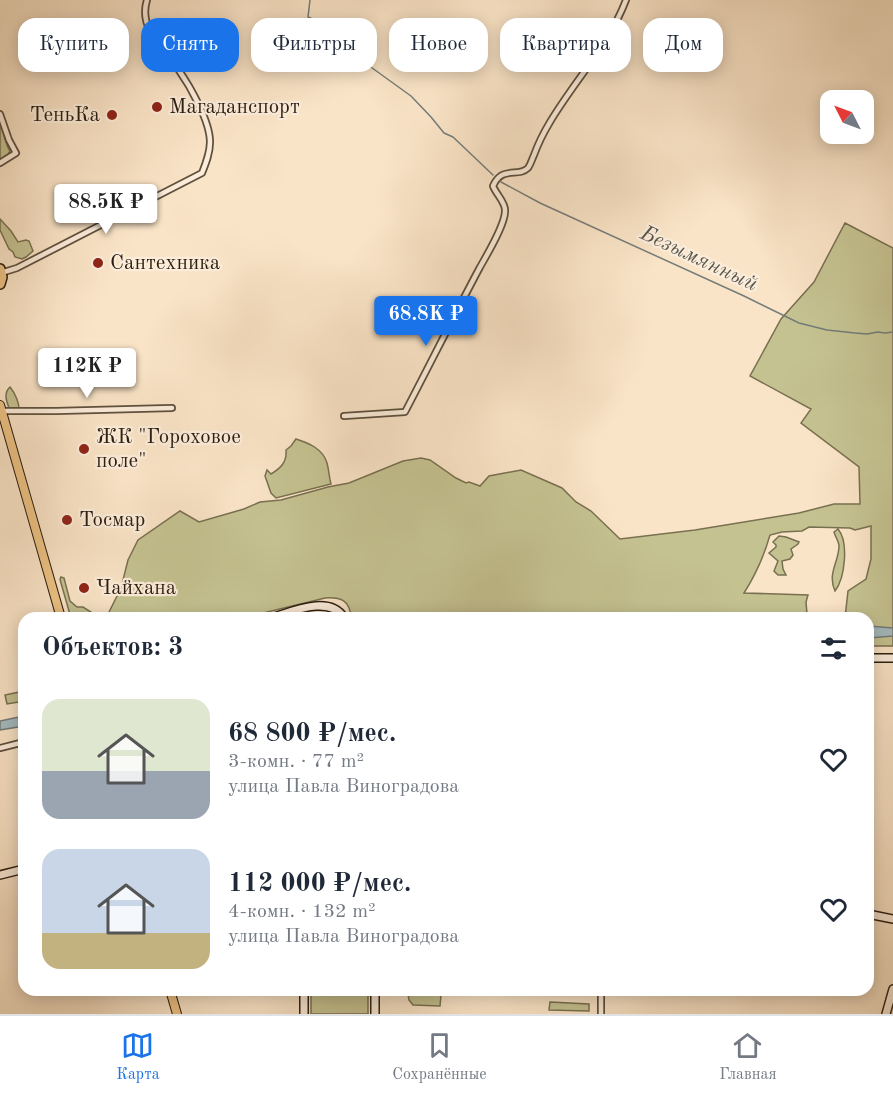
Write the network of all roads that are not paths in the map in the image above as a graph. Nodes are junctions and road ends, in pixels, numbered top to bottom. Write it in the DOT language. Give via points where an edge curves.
graph roads {
  1 [pos="147,0"];
  2 [pos="626,0"];
  3 [pos="0,114"];
  4 [pos="0,163"];
  5 [pos="1,271"];
  6 [pos="0,284"];
  7 [pos="1,408"];
  8 [pos="172,408"];
  9 [pos="344,416"];
  10 [pos="60,612"];
  11 [pos="290,612"];
  12 [pos="340,612"];
  13 [pos="874,658"];
  14 [pos="893,658"];
  15 [pos="18,744"];
  16 [pos="0,748"];
  17 [pos="18,870"];
  18 [pos="0,875"];
  19 [pos="874,915"];
  20 [pos="893,919"];
  21 [pos="893,989"];
  22 [pos="172,996"];
  23 [pos="304,996"];
  24 [pos="375,996"];
  25 [pos="601,996"];
  26 [pos="177,1014"];
  27 [pos="304,1014"];
  28 [pos="375,1014"];
  29 [pos="601,1014"];
  30 [pos="886,1014"];
  1 -- 5 [label="street" via="144,12 150,31 191,90 207,126 209,152 202,173 23,265"];
  2 -- 9 [label="street" via="608,38 548,125 529,166 523,171 503,174 495,182 495,191 505,206 504,218 405,412"];
  3 -- 4 [label="street" via="16,153"];
  5 -- 6 [label="highway"];
  7 -- 8 [label="street"];
  7 -- 10 [label="main road"];
  11 -- 12 [label="street" via="319,606"];
  13 -- 14 [label="street"];
  15 -- 16 [label="street"];
  17 -- 18 [label="street"];
  19 -- 20 [label="street"];
  21 -- 30 [label="street"];
  22 -- 26 [label="main road"];
  23 -- 27 [label="street"];
  24 -- 28 [label="street"];
  25 -- 29 [label="street"];
}
